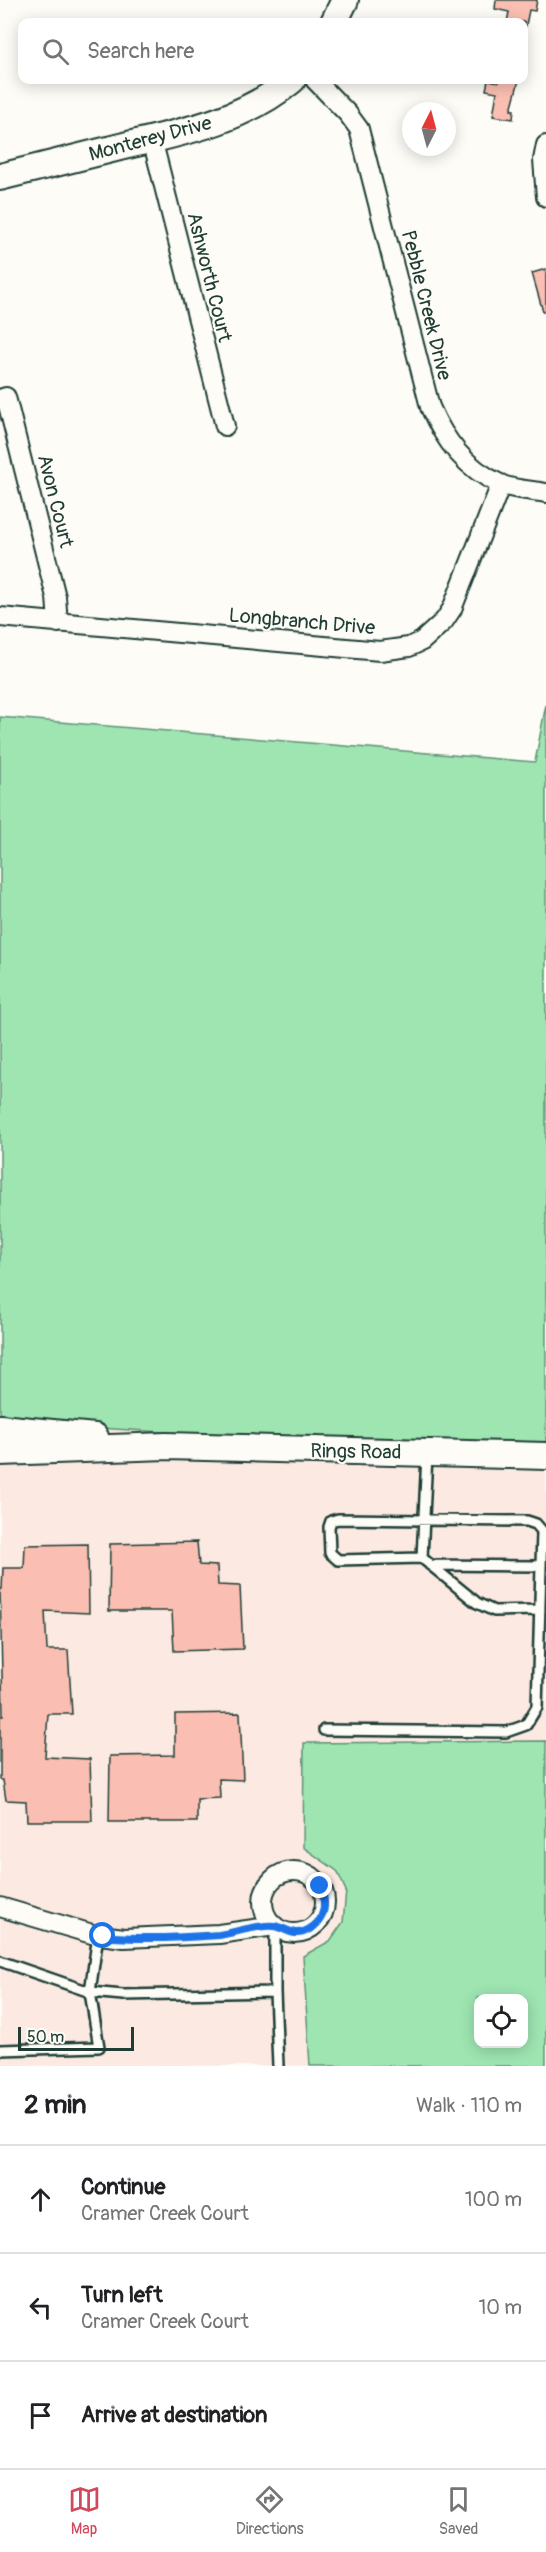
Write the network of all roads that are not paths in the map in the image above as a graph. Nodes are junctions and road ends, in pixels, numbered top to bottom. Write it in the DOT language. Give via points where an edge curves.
graph roads {
  1 [pos="345,0"];
  2 [pos="336,18"];
  3 [pos="286,84"];
  4 [pos="319,84"];
  5 [pos="152,140"];
  6 [pos="546,145"];
  7 [pos="0,177"];
  8 [pos="546,196"];
  9 [pos="0,399"];
  10 [pos="225,426"];
  11 [pos="501,484"];
  12 [pos="546,493"];
  13 [pos="0,617"];
  14 [pos="58,623"];
  15 [pos="0,1428"];
  16 [pos="166,1446"];
  17 [pos="0,1452"];
  18 [pos="427,1452"];
  19 [pos="546,1456"];
  20 [pos="424,1521"];
  21 [pos="422,1558"];
  22 [pos="430,1565"];
  23 [pos="541,1566"];
  24 [pos="540,1610"];
  25 [pos="324,1730"];
  26 [pos="0,1906"];
  27 [pos="275,1926"];
  28 [pos="98,1935"];
  29 [pos="0,1961"];
  30 [pos="90,1992"];
  31 [pos="275,1992"];
  32 [pos="0,2050"];
  33 [pos="278,2066"];
  1 -- 2 [label="main road"];
  3 -- 5 [label="main road, Monterey Drive" via="241,112"];
  4 -- 11 [label="street, Pebble Creek Drive" via="359,129 430,407 442,435 465,461"];
  5 -- 7 [label="main road, Monterey Drive"];
  5 -- 10 [label="street, Ashworth Court"];
  6 -- 8 [label="street"];
  9 -- 14 [label="street, Avon Court" via="6,397 54,587"];
  11 -- 12 [label="street, Pebble Creek Drive"];
  11 -- 14 [label="street, Longbranch Drive" via="452,609 434,632 409,647 380,651"];
  13 -- 14 [label="street, Longbranch Drive"];
  15 -- 16 [label="main road, Rings Road"];
  16 -- 17 [label="main road, Rings Road"];
  16 -- 18 [label="main road, Rings Road"];
  18 -- 19 [label="main road, Rings Road"];
  18 -- 20 [label="lane"];
  20 -- 21 [label="lane"];
  20 -- 21 [label="lane" via="338,1519 331,1521 329,1527 330,1554 338,1560"];
  20 -- 23 [label="lane" via="536,1524 542,1531"];
  21 -- 22 [label="lane"];
  22 -- 23 [label="lane"];
  22 -- 24 [label="lane" via="477,1603 494,1611"];
  23 -- 24 [label="lane"];
  24 -- 25 [label="lane" via="537,1707 526,1725 506,1732"];
  26 -- 28 [label="street"];
  27 -- 28 [label="street" via="219,1935"];
  27 -- 31 [label="lane"];
  28 -- 30 [label="lane"];
  29 -- 30 [label="lane"];
  30 -- 31 [label="lane"];
  30 -- 32 [label="lane" via="99,2047"];
  31 -- 33 [label="lane"];
}
